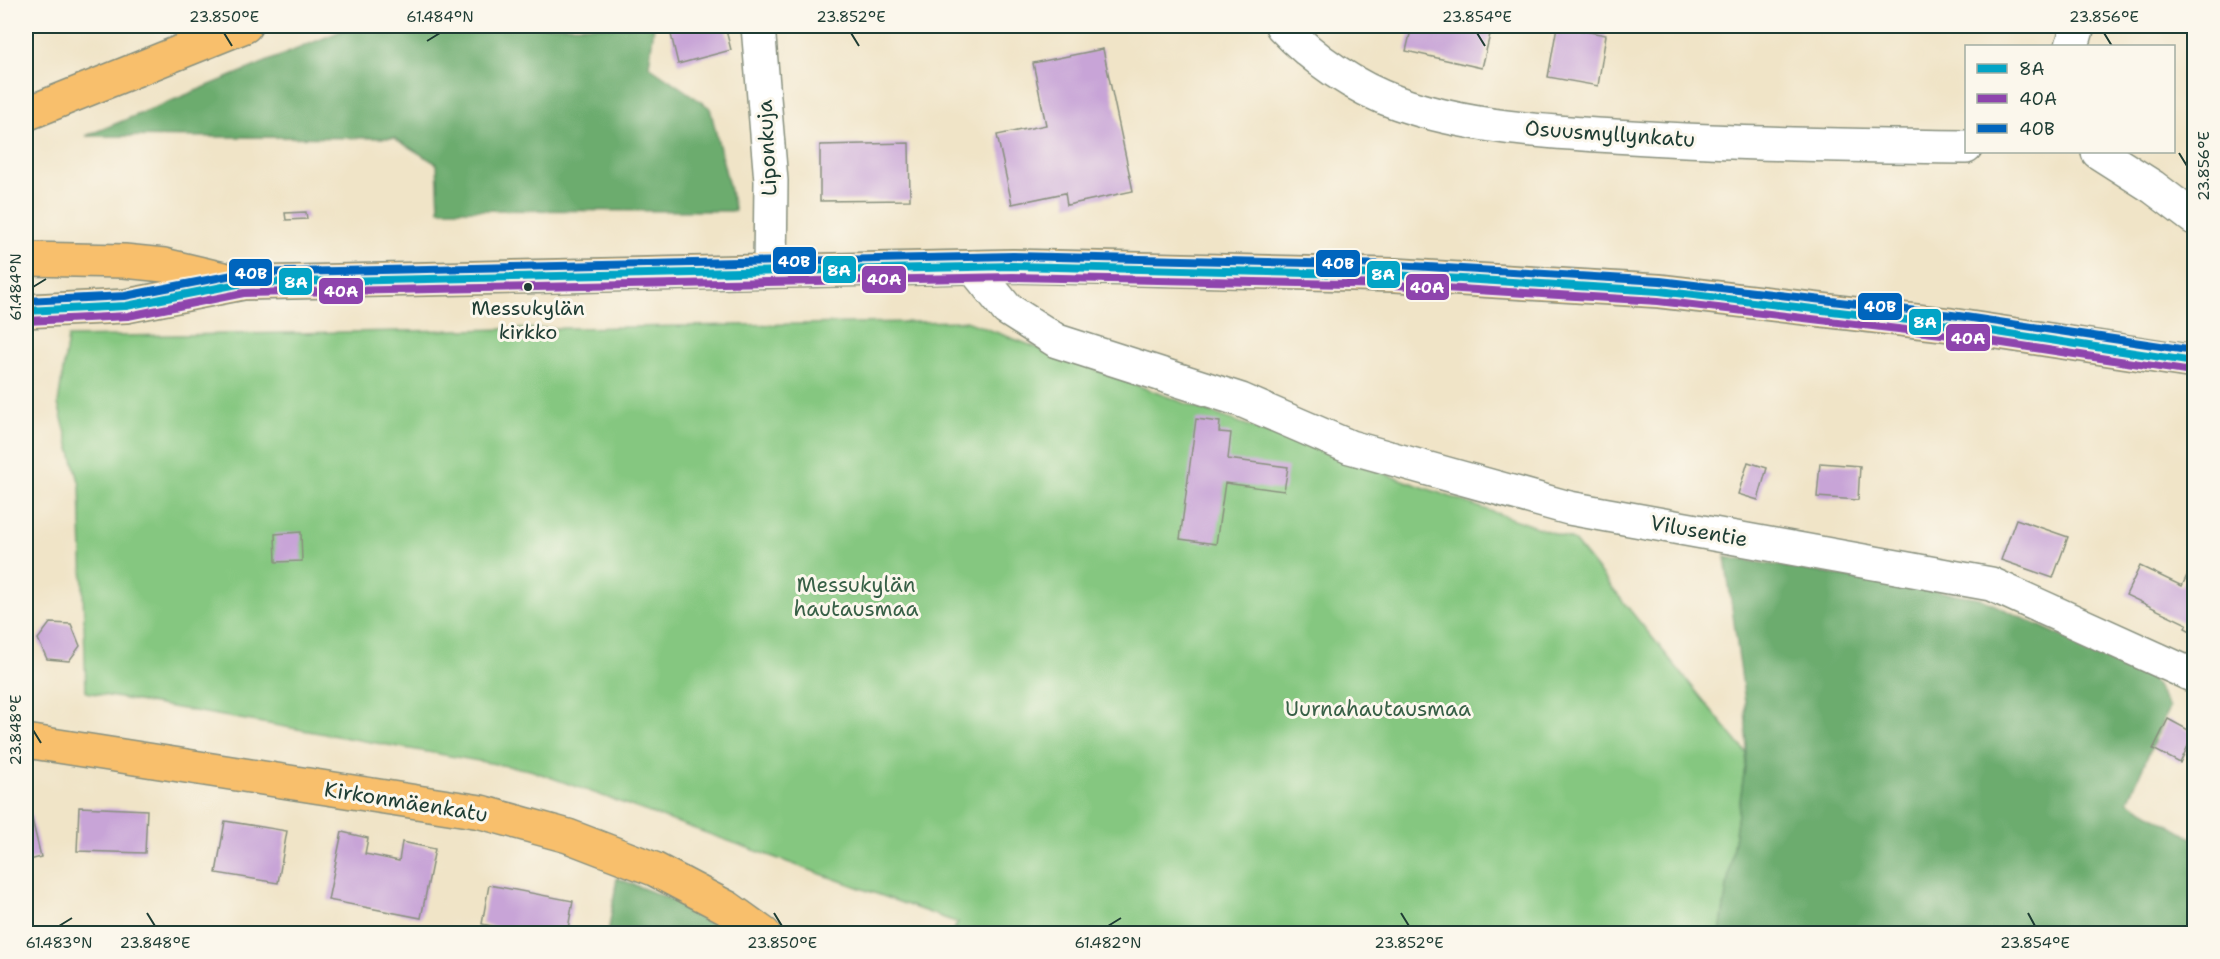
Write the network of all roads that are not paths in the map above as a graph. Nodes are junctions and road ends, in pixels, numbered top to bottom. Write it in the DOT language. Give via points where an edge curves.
graph roads {
  1 [pos="245,26"];
  2 [pos="758,26"];
  3 [pos="1282,26"];
  4 [pos="2078,26"];
  5 [pos="2072,45"];
  6 [pos="26,114"];
  7 [pos="1965,147"];
  8 [pos="2100,153"];
  9 [pos="2194,218"];
  10 [pos="26,259"];
  11 [pos="973,267"];
  12 [pos="770,272"];
  13 [pos="243,283"];
  14 [pos="26,311"];
  15 [pos="2194,362"];
  16 [pos="2194,676"];
  17 [pos="26,741"];
  18 [pos="764,933"];
  1 -- 6 [label="main road"];
  2 -- 12 [label="street, Liponkuja" via="771,181"];
  3 -- 7 [label="street, Osuusmyllynkatu" via="1312,54 1371,92 1435,114 1494,126 1702,141"];
  4 -- 5 [label="street"];
  8 -- 9 [label="street"];
  10 -- 13 [label="main road" via="164,265"];
  11 -- 12 [label="main road"];
  11 -- 15 [label="main road" via="1395,275 1659,291 1951,325"];
  11 -- 16 [label="street, Vilusentie" via="1007,309 1057,341 1241,400 1350,447 1569,508 1991,584"];
  12 -- 13 [label="main road"];
  13 -- 14 [label="main road" via="126,306"];
  17 -- 18 [label="main road, Kirkonmäenkatu" via="481,812 568,836 654,869 728,908"];
}
